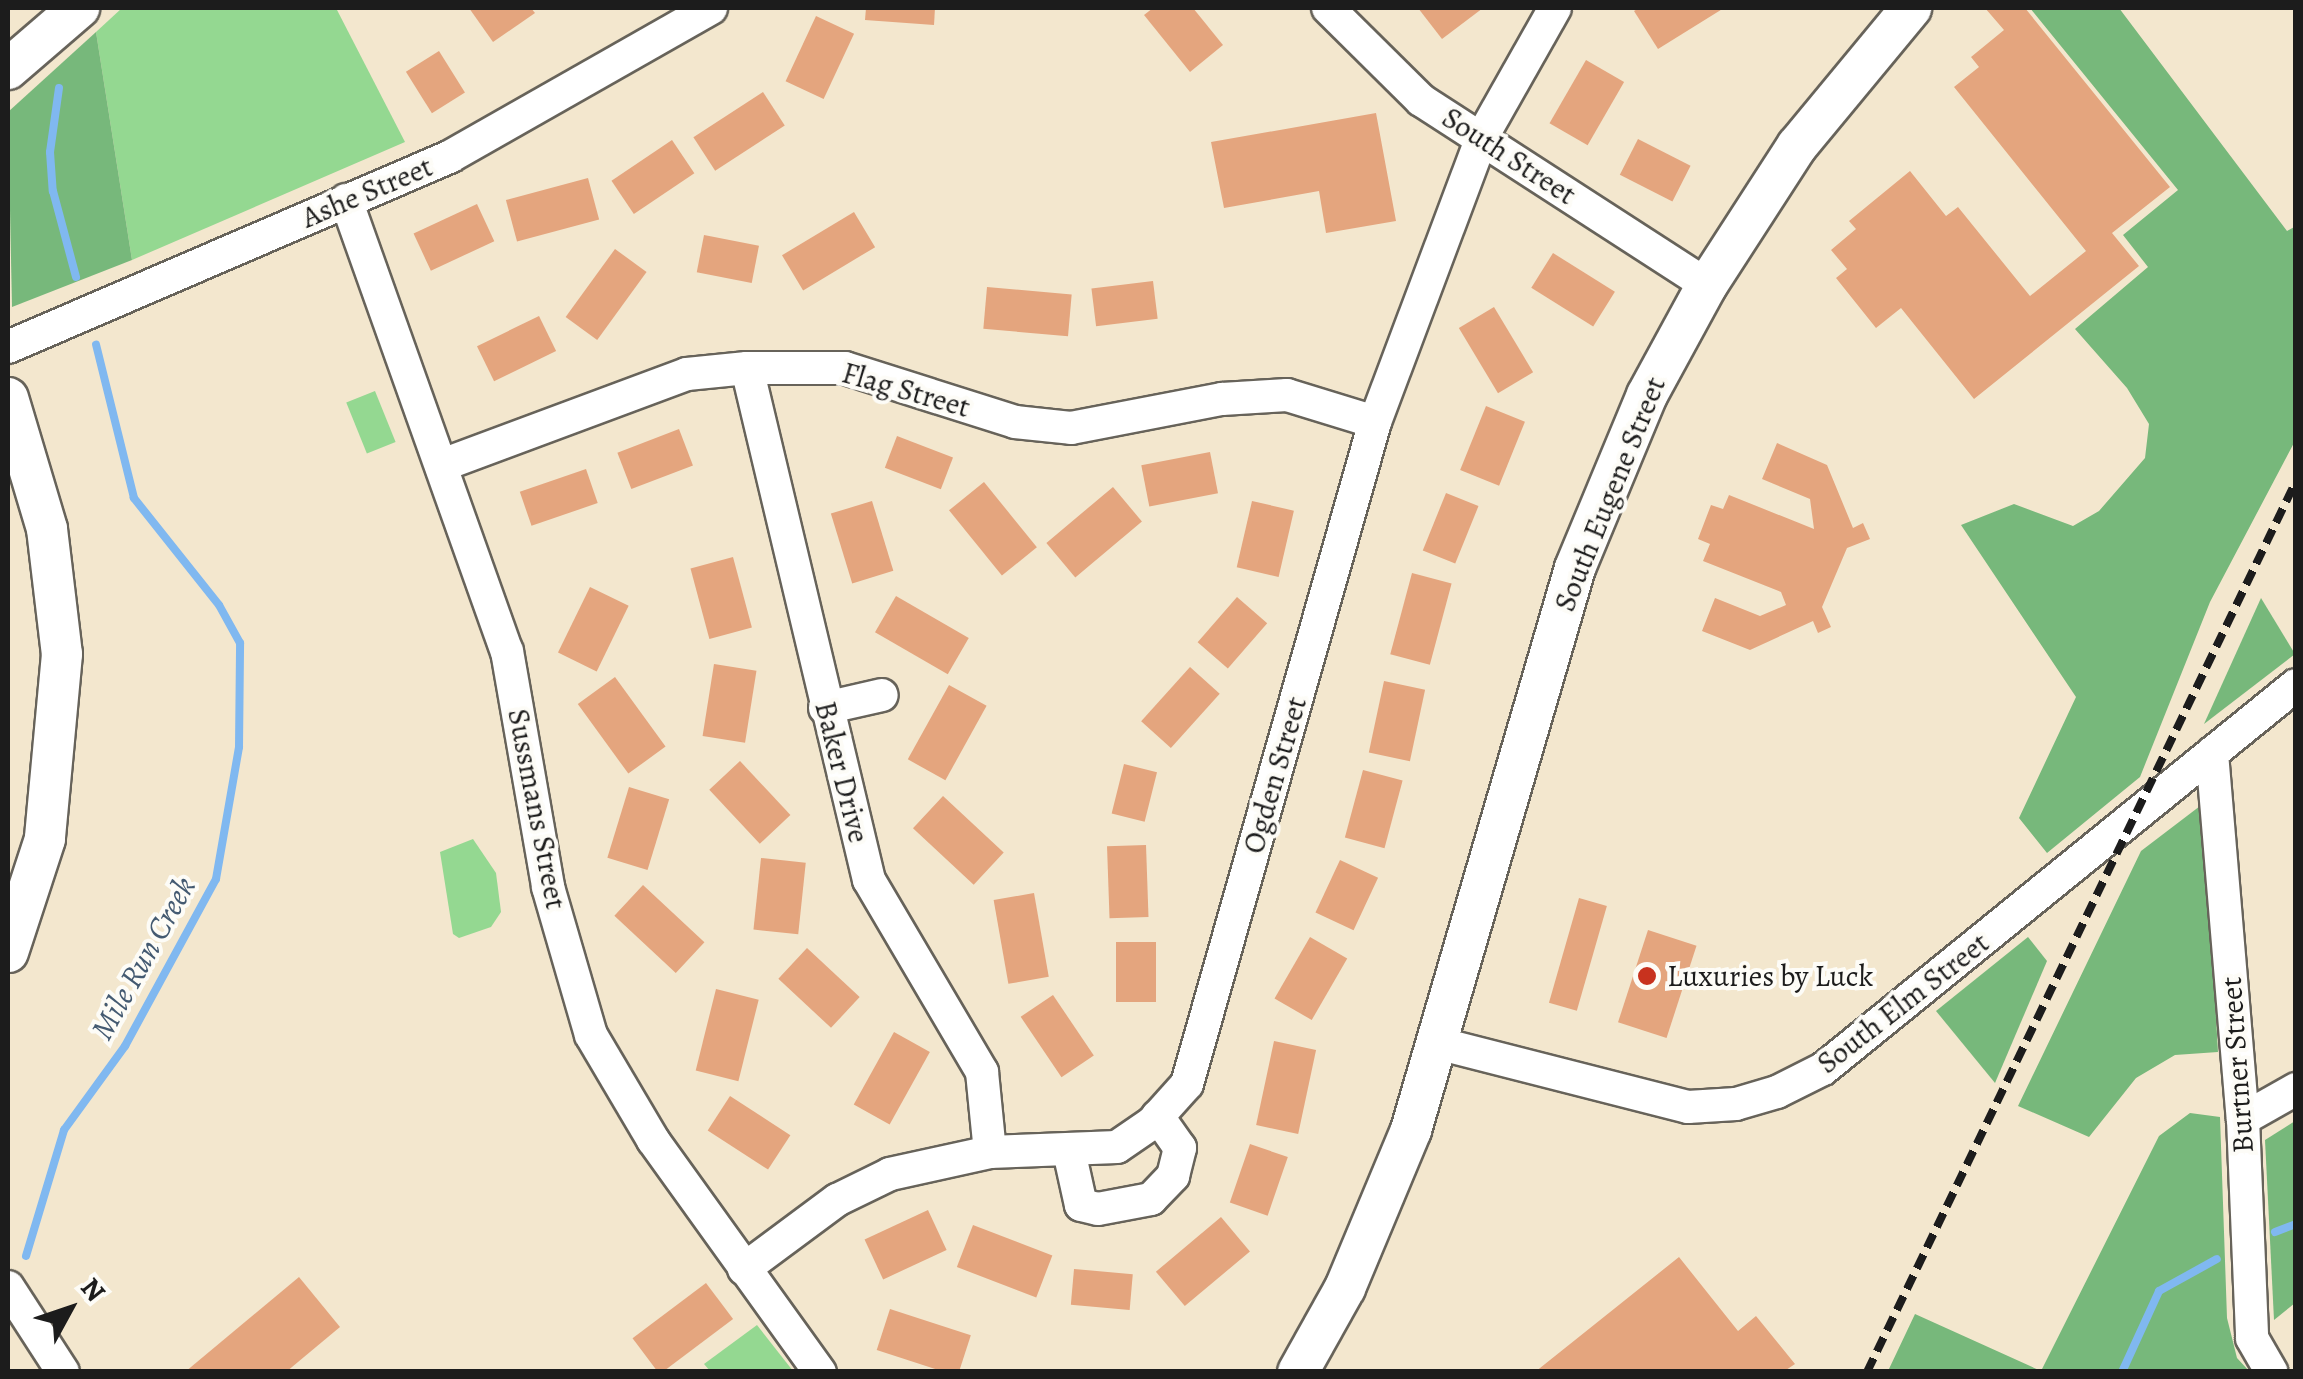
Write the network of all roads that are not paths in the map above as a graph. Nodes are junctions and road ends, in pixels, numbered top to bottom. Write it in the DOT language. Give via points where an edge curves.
graph roads {
  1 [pos="80,8"];
  2 [pos="711,8"];
  3 [pos="1328,8"];
  4 [pos="1555,8"];
  5 [pos="1911,8"];
  6 [pos="8,69"];
  7 [pos="1482,136"];
  8 [pos="346,200"];
  9 [pos="1707,285"];
  10 [pos="8,347"];
  11 [pos="746,368"];
  12 [pos="8,398"];
  13 [pos="1375,422"];
  14 [pos="445,464"];
  15 [pos="2296,685"];
  16 [pos="882,694"];
  17 [pos="826,708"];
  18 [pos="2212,753"];
  19 [pos="8,952"];
  20 [pos="1437,1042"];
  21 [pos="2296,1089"];
  22 [pos="1158,1116"];
  23 [pos="2243,1119"];
  24 [pos="990,1152"];
  25 [pos="1069,1152"];
  26 [pos="744,1269"];
  27 [pos="8,1287"];
  28 [pos="63,1372"];
  29 [pos="820,1372"];
  30 [pos="1298,1372"];
  31 [pos="2272,1372"];
  1 -- 6 [label="main road"];
  2 -- 8 [label="street, Ashe Street" via="451,156"];
  3 -- 7 [label="street, South Street" via="1422,100"];
  4 -- 7 [label="street, Ogden Street"];
  5 -- 9 [label="main road, South Eugene Street" via="1797,146"];
  7 -- 9 [label="street, South Street"];
  7 -- 13 [label="street, Ogden Street"];
  8 -- 10 [label="street, Ashe Street"];
  8 -- 14 [label="street, Sussmans Street"];
  9 -- 20 [label="main road, South Eugene Street" via="1648,395 1575,568"];
  11 -- 13 [label="street, Flag Street" via="845,368 1015,422 1071,428 1222,399 1287,395"];
  11 -- 14 [label="street, Flag Street" via="687,374"];
  11 -- 17 [label="street, Baker Drive"];
  12 -- 19 [label="main road" via="47,529 62,654 45,839"];
  13 -- 22 [label="street, Ogden Street" via="1207,1024 1186,1084"];
  14 -- 26 [label="street, Sussmans Street" via="508,651 548,887 591,1035 653,1140"];
  15 -- 18 [label="street, South Elm Street"];
  16 -- 17 [label="street"];
  17 -- 24 [label="street, Baker Drive" via="870,880 982,1072"];
  18 -- 20 [label="street, South Elm Street" via="1823,1069 1777,1092 1736,1104 1688,1107"];
  18 -- 23 [label="street, Burtner Street"];
  20 -- 30 [label="main road, South Eugene Street" via="1376,1220"];
  21 -- 23 [label="street"];
  22 -- 25 [label="street, Ogden Street" via="1117,1146"];
  22 -- 25 [label="street" via="1180,1148 1173,1176 1151,1199 1098,1209 1081,1205"];
  23 -- 31 [label="street, Burtner Street" via="2252,1338"];
  24 -- 25 [label="street, Ogden Street"];
  24 -- 26 [label="street, Ogden Street" via="890,1174 837,1200"];
  26 -- 29 [label="street, Sussmans Street"];
  27 -- 28 [label="street"];
}
